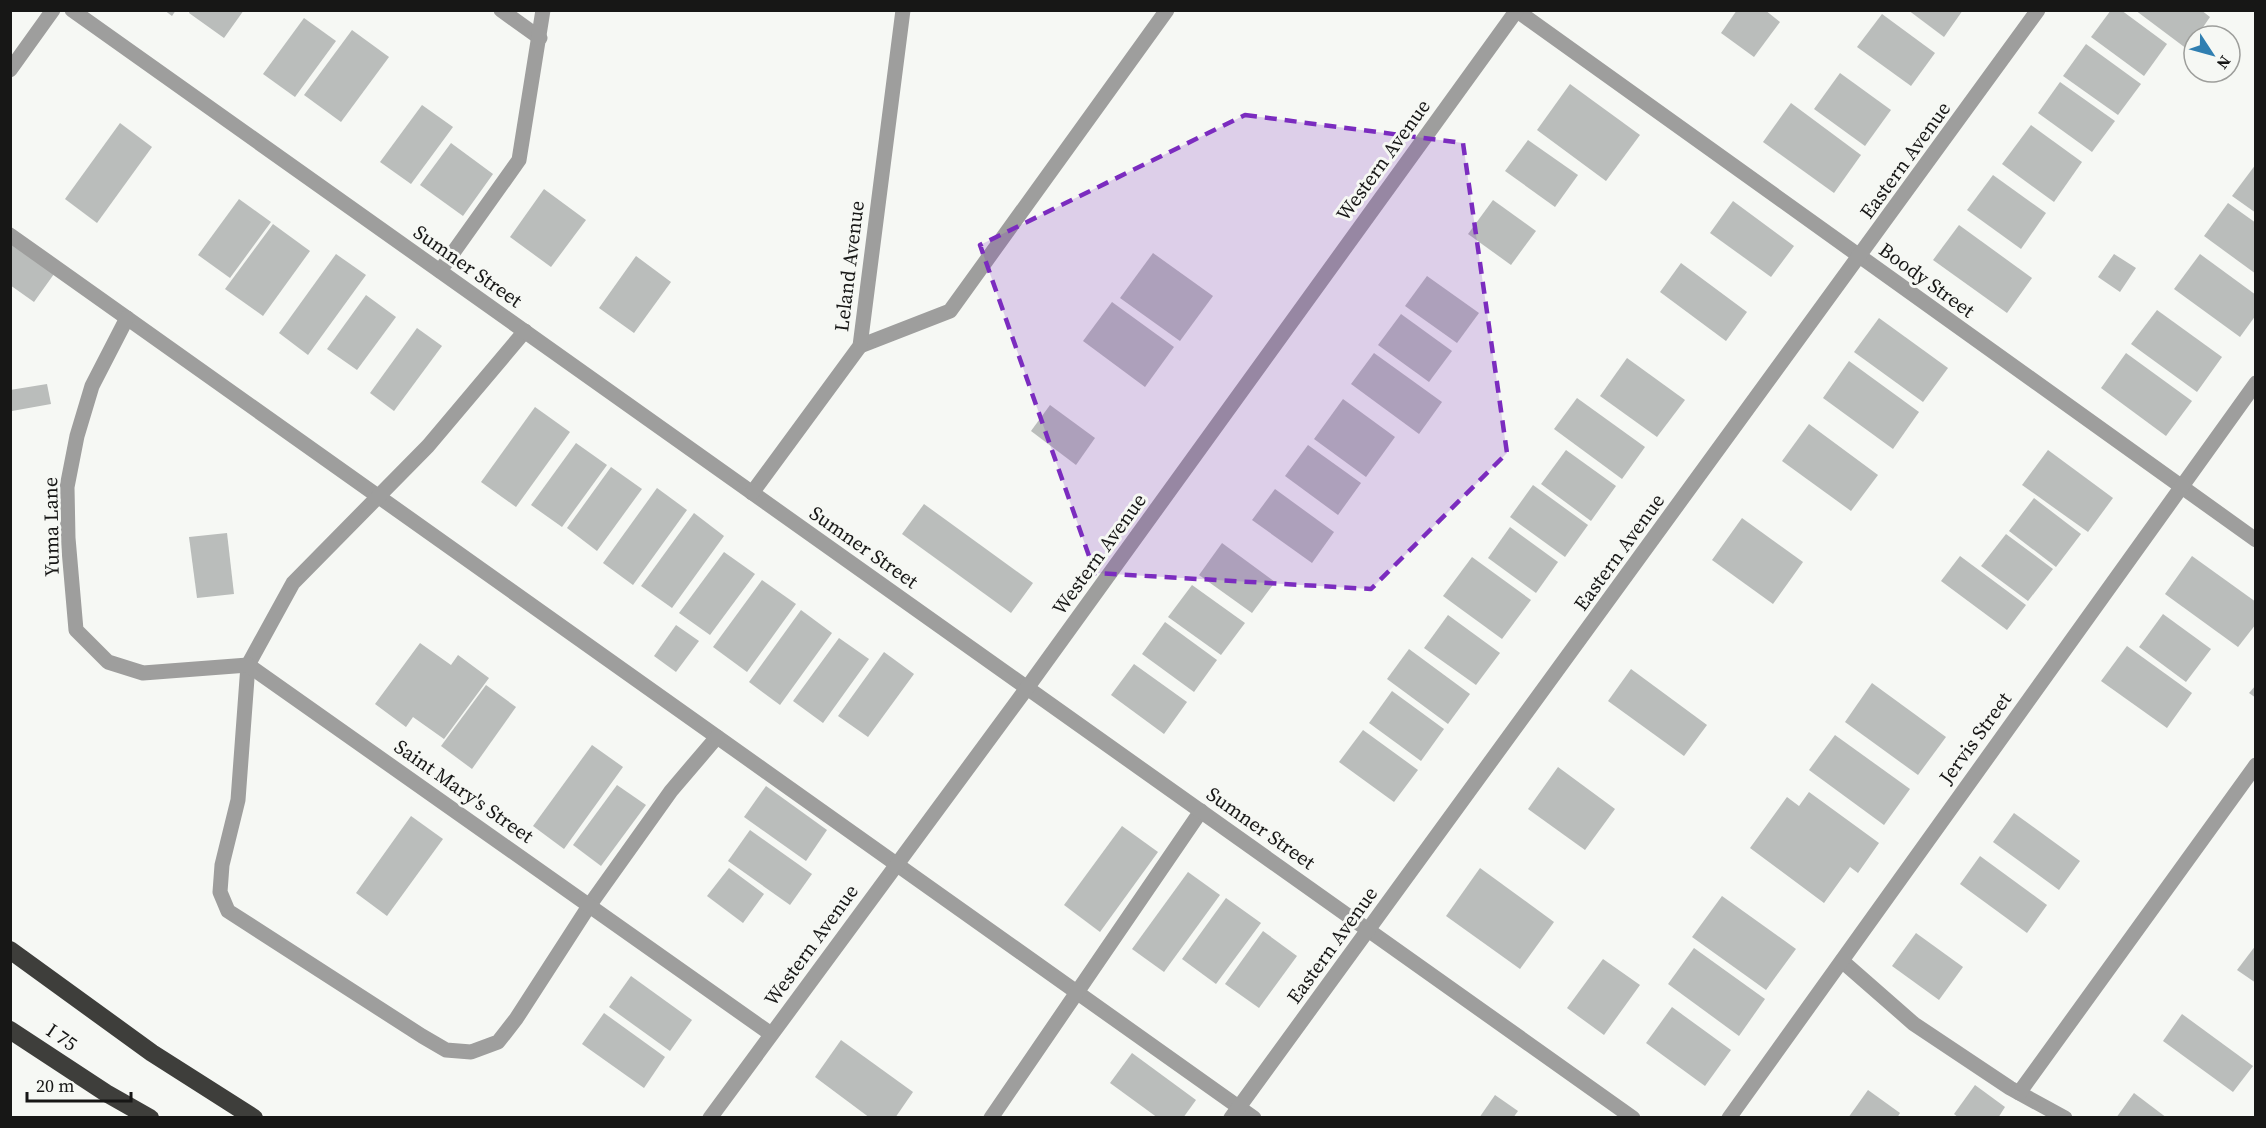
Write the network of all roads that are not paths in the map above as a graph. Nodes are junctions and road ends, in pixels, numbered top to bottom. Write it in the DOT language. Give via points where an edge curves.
graph roads {
  1 [pos="53,10"];
  2 [pos="72,10"];
  3 [pos="501,10"];
  4 [pos="543,10"];
  5 [pos="903,10"];
  6 [pos="1167,10"];
  7 [pos="2038,10"];
  8 [pos="1516,11"];
  9 [pos="540,38"];
  10 [pos="10,70"];
  11 [pos="10,235"];
  12 [pos="1860,258"];
  13 [pos="440,272"];
  14 [pos="127,318"];
  15 [pos="525,332"];
  16 [pos="860,346"];
  17 [pos="2256,383"];
  18 [pos="2181,487"];
  19 [pos="752,493"];
  20 [pos="378,496"];
  21 [pos="2256,540"];
  22 [pos="248,665"];
  23 [pos="1027,688"];
  24 [pos="717,736"];
  25 [pos="2256,765"];
  26 [pos="1201,811"];
  27 [pos="897,864"];
  28 [pos="589,906"];
  29 [pos="1369,931"];
  30 [pos="10,950"];
  31 [pos="1842,961"];
  32 [pos="1077,992"];
  33 [pos="10,1030"];
  34 [pos="771,1034"];
  35 [pos="2019,1093"];
  36 [pos="1235,1112"];
  37 [pos="150,1118"];
  38 [pos="254,1118"];
  39 [pos="710,1118"];
  40 [pos="991,1118"];
  41 [pos="1254,1118"];
  42 [pos="1633,1118"];
  43 [pos="1729,1118"];
  44 [pos="2065,1118"];
  1 -- 10 [label="street"];
  2 -- 13 [label="street, Sumner Street"];
  3 -- 9 [label="street"];
  4 -- 9 [label="street"];
  5 -- 16 [label="street, Leland Avenue"];
  6 -- 16 [label="street" via="950,312"];
  7 -- 12 [label="street, Eastern Avenue"];
  8 -- 12 [label="street, Boody Street"];
  8 -- 23 [label="street, Western Avenue"];
  9 -- 13 [label="street" via="519,160"];
  11 -- 14 [label="street"];
  12 -- 18 [label="street, Boody Street"];
  12 -- 29 [label="street, Eastern Avenue"];
  13 -- 15 [label="street, Sumner Street"];
  14 -- 20 [label="street"];
  14 -- 22 [label="street, Yuma Lane" via="92,386 77,436 68,487 76,630 108,662 143,673"];
  15 -- 19 [label="street, Sumner Street"];
  15 -- 20 [label="street" via="428,446"];
  16 -- 19 [label="street, Leland Avenue"];
  17 -- 18 [label="street, Jervis Street"];
  18 -- 21 [label="street, Boody Street"];
  18 -- 31 [label="street, Jervis Street"];
  19 -- 23 [label="street, Sumner Street"];
  20 -- 22 [label="street" via="293,583"];
  20 -- 24 [label="street"];
  22 -- 28 [label="street, Saint Mary's Street"];
  22 -- 28 [label="street" via="238,800 219,892 228,911 446,1050 471,1052 498,1042"];
  23 -- 26 [label="street, Sumner Street"];
  23 -- 27 [label="street, Western Avenue"];
  24 -- 27 [label="street"];
  24 -- 28 [label="street" via="671,791"];
  25 -- 35 [label="street"];
  26 -- 29 [label="street, Sumner Street"];
  26 -- 32 [label="street"];
  27 -- 32 [label="street"];
  27 -- 34 [label="street, Western Avenue"];
  28 -- 34 [label="street, Saint Mary's Street"];
  29 -- 36 [label="street, Eastern Avenue"];
  29 -- 42 [label="street, Sumner Street"];
  30 -- 38 [label="highway" via="152,1053"];
  31 -- 35 [label="street" via="1914,1024"];
  31 -- 43 [label="street, Jervis Street"];
  32 -- 36 [label="street"];
  32 -- 40 [label="street"];
  33 -- 37 [label="highway, I 75 / I 75"];
  34 -- 39 [label="street, Western Avenue"];
  35 -- 44 [label="street"];
  36 -- 41 [label="street"];
}
